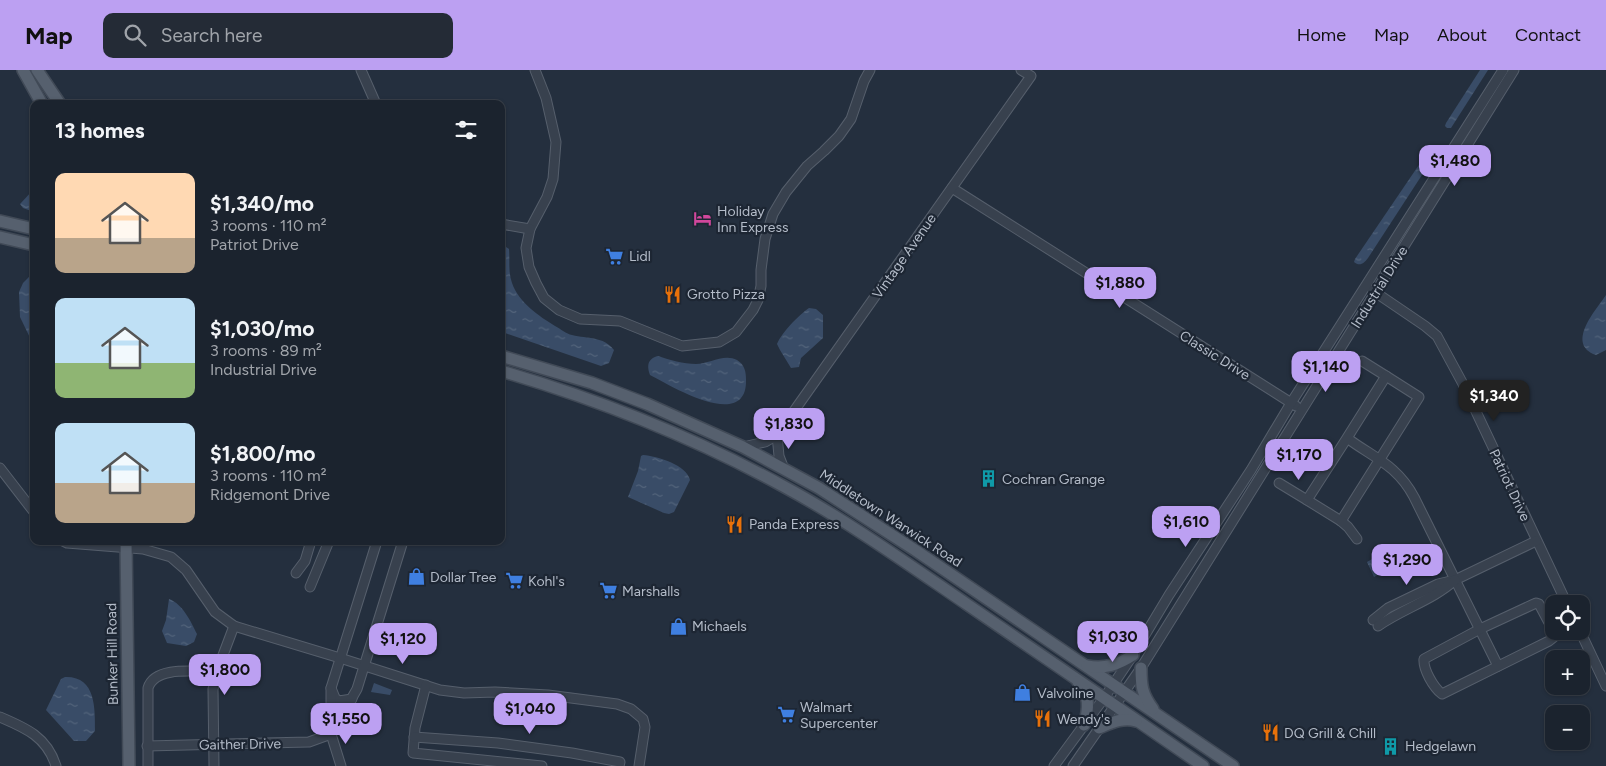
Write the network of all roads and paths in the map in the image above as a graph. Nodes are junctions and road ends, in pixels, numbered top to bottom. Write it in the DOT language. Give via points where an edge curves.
graph roads {
  1 [pos="23,70"];
  2 [pos="37,70"];
  3 [pos="361,70"];
  4 [pos="535,70"];
  5 [pos="870,70"];
  6 [pos="1021,70"];
  7 [pos="1503,70"];
  8 [pos="1514,70"];
  9 [pos="40,100"];
  10 [pos="57,100"];
  11 [pos="374,100"];
  12 [pos="952,188"];
  13 [pos="0,221"];
  14 [pos="505,225"];
  15 [pos="30,228"];
  16 [pos="530,229"];
  17 [pos="0,237"];
  18 [pos="30,245"];
  19 [pos="1367,286"];
  20 [pos="1376,293"];
  21 [pos="505,357"];
  22 [pos="1362,361"];
  23 [pos="505,372"];
  24 [pos="1386,376"];
  25 [pos="1291,403"];
  26 [pos="1302,410"];
  27 [pos="777,435"];
  28 [pos="1347,438"];
  29 [pos="743,447"];
  30 [pos="1380,459"];
  31 [pos="0,468"];
  32 [pos="784,469"];
  33 [pos="1279,483"];
  34 [pos="1307,500"];
  35 [pos="30,507"];
  36 [pos="1341,522"];
  37 [pos="1357,539"];
  38 [pos="1536,541"];
  39 [pos="126,545"];
  40 [pos="310,545"];
  41 [pos="327,545"];
  42 [pos="376,545"];
  43 [pos="402,545"];
  44 [pos="296,574"];
  45 [pos="1455,580"];
  46 [pos="310,587"];
  47 [pos="1562,595"];
  48 [pos="1375,623"];
  49 [pos="234,626"];
  50 [pos="1480,629"];
  51 [pos="1584,640"];
  52 [pos="1133,655"];
  53 [pos="340,658"];
  54 [pos="364,666"];
  55 [pos="1086,666"];
  56 [pos="1498,666"];
  57 [pos="1140,668"];
  58 [pos="217,672"];
  59 [pos="1074,677"];
  60 [pos="1113,684"];
  61 [pos="426,685"];
  62 [pos="1606,686"];
  63 [pos="330,688"];
  64 [pos="1124,692"];
  65 [pos="1104,698"];
  66 [pos="352,699"];
  67 [pos="1114,705"];
  68 [pos="1157,714"];
  69 [pos="0,717"];
  70 [pos="1139,722"];
  71 [pos="1084,725"];
  72 [pos="1099,728"];
  73 [pos="331,730"];
  74 [pos="414,737"];
  75 [pos="214,745"];
  76 [pos="148,746"];
  77 [pos="56,766"];
  78 [pos="130,766"];
  79 [pos="148,766"];
  80 [pos="214,766"];
  81 [pos="341,766"];
  82 [pos="542,766"];
  83 [pos="619,766"];
  84 [pos="639,766"];
  85 [pos="1054,766"];
  86 [pos="1073,766"];
  87 [pos="1203,766"];
  88 [pos="1233,766"];
  1 -- 9 [label="main road"];
  2 -- 10 [label="main road"];
  3 -- 11 [label="street"];
  4 -- 16 [label="street" via="546,98 556,142 556,160 547,197"];
  5 -- 16 [label="street" via="851,119 839,136 807,166 773,214 765,239 758,300 736,332 719,342 682,346 620,321 580,319 559,310 544,298 529,267 526,248"];
  6 -- 12 [label="street, Vintage Avenue" via="1030,76"];
  7 -- 19 [label="street, Industrial Drive"];
  8 -- 20 [label="street, Industrial Drive"];
  12 -- 25 [label="street, Classic Drive"];
  12 -- 27 [label="street, Vintage Avenue"];
  13 -- 15 [label="main road"];
  14 -- 16 [label="street"];
  17 -- 18 [label="main road"];
  19 -- 20 [label="street, Patriot Drive"];
  19 -- 25 [label="street, Industrial Drive"];
  20 -- 26 [label="street, Industrial Drive"];
  20 -- 38 [label="street, Patriot Drive" via="1437,336 1464,384"];
  21 -- 29 [label="main road, Middletown Warwick Road" via="599,385"];
  22 -- 24 [label="street"];
  23 -- 59 [label="main road, Middletown Warwick Road" via="670,430 783,486 864,535"];
  24 -- 28 [label="street"];
  24 -- 30 [label="street" via="1419,397"];
  25 -- 26 [label="street, Classic Drive"];
  25 -- 52 [label="street, Industrial Drive"];
  26 -- 57 [label="street, Industrial Drive"];
  27 -- 29 [label="street" via="765,442"];
  27 -- 32 [label="street"];
  28 -- 30 [label="street"];
  28 -- 34 [label="street"];
  29 -- 32 [label="main road, Middletown Warwick Road"];
  30 -- 36 [label="street"];
  30 -- 45 [label="street" via="1410,489"];
  31 -- 35 [label="street"];
  32 -- 55 [label="main road, Middletown Warwick Road" via="880,526"];
  33 -- 34 [label="street"];
  34 -- 36 [label="street"];
  36 -- 37 [label="street"];
  38 -- 45 [label="street"];
  38 -- 47 [label="street, Patriot Drive"];
  39 -- 49 [label="street" via="171,558 186,570 215,612"];
  39 -- 78 [label="main road, Bunker Hill Road"];
  40 -- 44 [label="street" via="305,561"];
  41 -- 46 [label="street"];
  42 -- 53 [label="street"];
  43 -- 54 [label="street"];
  45 -- 48 [label="street" via="1438,584 1388,608"];
  45 -- 50 [label="street"];
  49 -- 53 [label="street"];
  49 -- 58 [label="street"];
  50 -- 56 [label="street"];
  50 -- 56 [label="street" via="1536,603 1542,608 1554,637"];
  50 -- 56 [label="street" via="1424,659 1436,690 1442,694"];
  51 -- 62 [label="street"];
  52 -- 55 [label="main road" via="1108,666"];
  52 -- 60 [label="street, Industrial Drive"];
  53 -- 54 [label="street"];
  53 -- 63 [label="street"];
  54 -- 61 [label="street"];
  54 -- 66 [label="street"];
  55 -- 60 [label="main road, Middletown Warwick Road"];
  57 -- 64 [label="street, Industrial Drive"];
  57 -- 68 [label="main road" via="1145,697"];
  58 -- 75 [label="street" via="213,690"];
  58 -- 76 [label="street" via="170,671 150,681"];
  59 -- 65 [label="main road, Middletown Warwick Road"];
  59 -- 71 [label="main road" via="1086,696 1088,710"];
  60 -- 64 [label="main road, Middletown Warwick Road"];
  60 -- 65 [label="street, Industrial Drive"];
  61 -- 74 [label="street"];
  61 -- 84 [label="street" via="464,693 548,694 631,709 643,719 645,727"];
  63 -- 66 [label="street" via="340,701"];
  63 -- 73 [label="street"];
  64 -- 67 [label="street, Industrial Drive"];
  64 -- 68 [label="main road, Middletown Warwick Road"];
  65 -- 67 [label="main road, Middletown Warwick Road"];
  65 -- 71 [label="street, Industrial Drive"];
  66 -- 73 [label="street"];
  67 -- 70 [label="main road, Middletown Warwick Road"];
  67 -- 72 [label="street, Industrial Drive"];
  68 -- 88 [label="main road, Middletown Warwick Road"];
  69 -- 77 [label="street" via="40,738"];
  70 -- 72 [label="main road" via="1120,720"];
  70 -- 87 [label="main road, Middletown Warwick Road"];
  71 -- 85 [label="street, Industrial Drive"];
  72 -- 86 [label="street, Industrial Drive"];
  73 -- 75 [label="street, Gaither Drive" via="309,742"];
  73 -- 81 [label="street"];
  74 -- 82 [label="street" via="413,753"];
  74 -- 83 [label="street" via="572,753 620,762"];
  75 -- 76 [label="street, Gaither Drive"];
  75 -- 80 [label="street"];
  76 -- 79 [label="street"];
}
